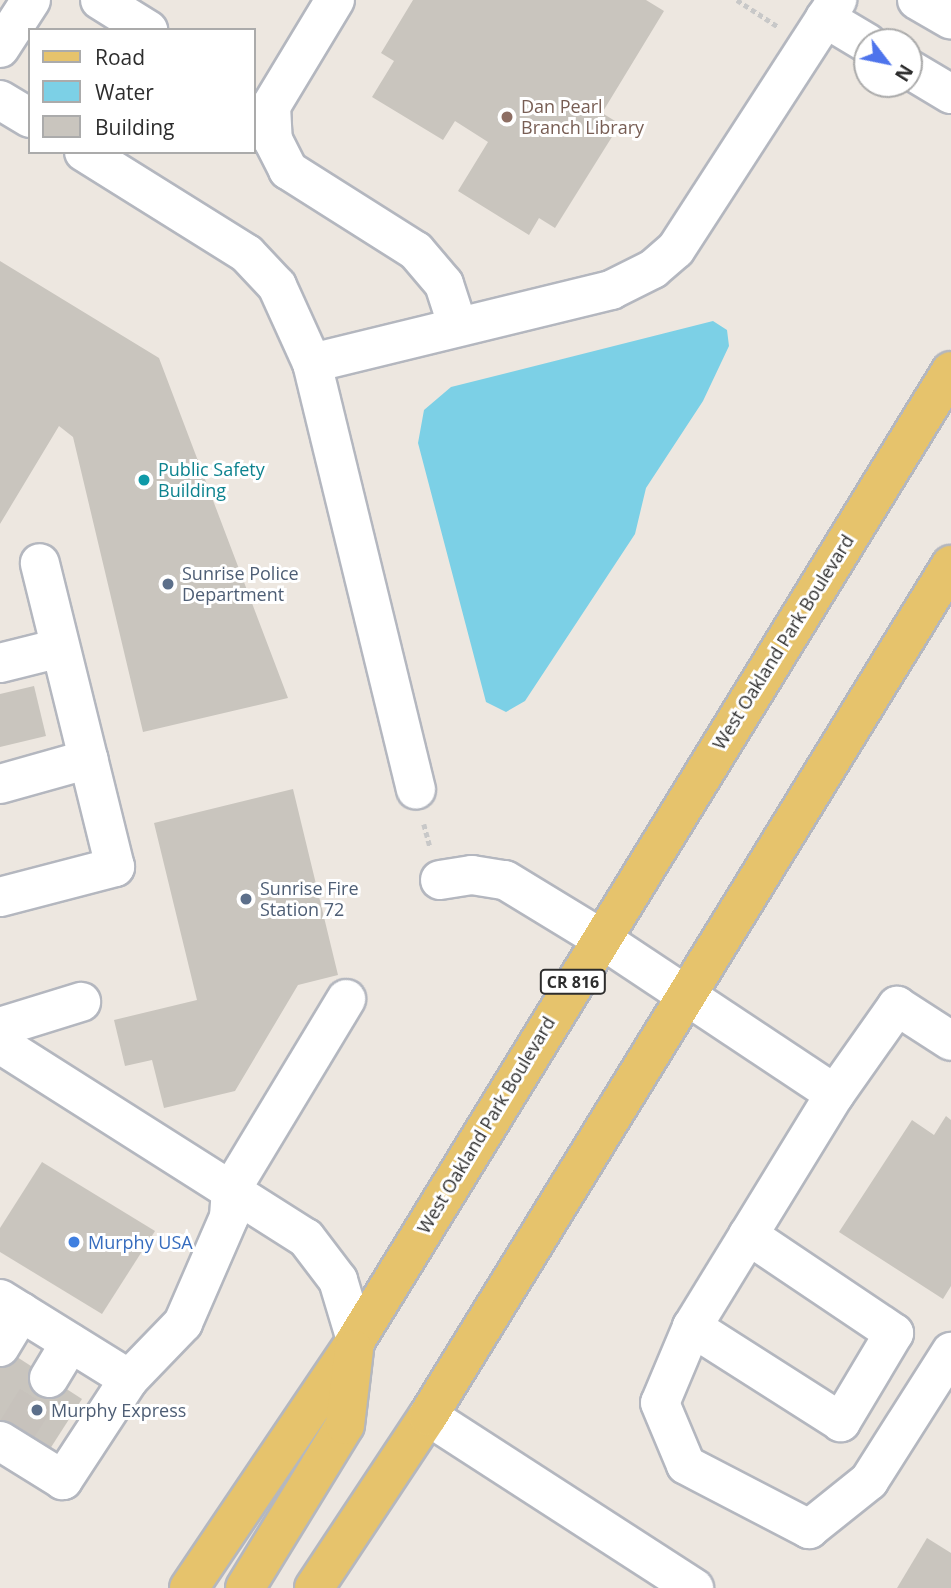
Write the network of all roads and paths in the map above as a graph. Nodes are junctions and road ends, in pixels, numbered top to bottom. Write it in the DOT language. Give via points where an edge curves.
graph roads {
  1 [pos="31,0"];
  2 [pos="100,0"];
  3 [pos="737,0"];
  4 [pos="917,0"];
  5 [pos="333,1"];
  6 [pos="951,20"];
  7 [pos="823,21"];
  8 [pos="145,28"];
  9 [pos="853,36"];
  10 [pos="0,48"];
  11 [pos="923,77"];
  12 [pos="951,94"];
  13 [pos="262,101"];
  14 [pos="87,154"];
  15 [pos="458,327"];
  16 [pos="312,363"];
  17 [pos="951,371"];
  18 [pos="40,564"];
  19 [pos="951,565"];
  20 [pos="60,648"];
  21 [pos="0,663"];
  22 [pos="89,759"];
  23 [pos="0,783"];
  24 [pos="415,790"];
  25 [pos="440,880"];
  26 [pos="0,897"];
  27 [pos="600,938"];
  28 [pos="685,996"];
  29 [pos="346,999"];
  30 [pos="81,1002"];
  31 [pos="0,1027"];
  32 [pos="951,1041"];
  33 [pos="0,1044"];
  34 [pos="835,1094"];
  35 [pos="231,1190"];
  36 [pos="748,1235"];
  37 [pos="10,1306"];
  38 [pos="692,1326"];
  39 [pos="356,1340"];
  40 [pos="70,1343"];
  41 [pos="0,1347"];
  42 [pos="951,1352"];
  43 [pos="49,1378"];
  44 [pos="129,1379"];
  45 [pos="428,1416"];
  46 [pos="7,1439"];
  47 [pos="189,1588"];
  48 [pos="245,1588"];
  49 [pos="314,1588"];
  50 [pos="694,1588"];
  1 -- 10 [label="street"];
  2 -- 8 [label="street"];
  3 -- 7 [label="path"];
  4 -- 6 [label="street"];
  5 -- 13 [label="street"];
  7 -- 9 [label="street"];
  7 -- 15 [label="street" via="676,249 653,269 611,290"];
  11 -- 12 [label="street"];
  13 -- 15 [label="street" via="273,141 288,170 416,251 444,284"];
  14 -- 16 [label="street" via="247,254 277,286"];
  15 -- 16 [label="street"];
  16 -- 24 [label="street"];
  17 -- 27 [label="main road, West Oakland Park Boulevard / CR 816"];
  18 -- 20 [label="street"];
  19 -- 28 [label="main road"];
  20 -- 21 [label="street"];
  20 -- 22 [label="street"];
  22 -- 23 [label="street"];
  22 -- 26 [label="street" via="115,867"];
  24 -- 25 [label="path"];
  25 -- 27 [label="street" via="472,874 505,880"];
  27 -- 28 [label="street"];
  27 -- 39 [label="main road, West Oakland Park Boulevard / CR 816"];
  28 -- 34 [label="street"];
  28 -- 45 [label="main road"];
  29 -- 35 [label="street"];
  30 -- 31 [label="street"];
  32 -- 34 [label="street" via="897,1006"];
  33 -- 35 [label="street"];
  34 -- 36 [label="street"];
  35 -- 39 [label="street" via="306,1238 338,1280"];
  35 -- 44 [label="street" via="229,1217 183,1322"];
  36 -- 38 [label="street"];
  36 -- 38 [label="street" via="894,1333 841,1422"];
  37 -- 40 [label="street"];
  37 -- 41 [label="street"];
  38 -- 42 [label="street" via="660,1404 686,1465 809,1529 869,1481"];
  39 -- 47 [label="main road, West Oakland Park Boulevard / CR 816"];
  39 -- 48 [label="main road" via="345,1425"];
  40 -- 43 [label="street"];
  40 -- 44 [label="street"];
  44 -- 46 [label="street" via="63,1480"];
  45 -- 49 [label="main road"];
  45 -- 50 [label="street"];
}
